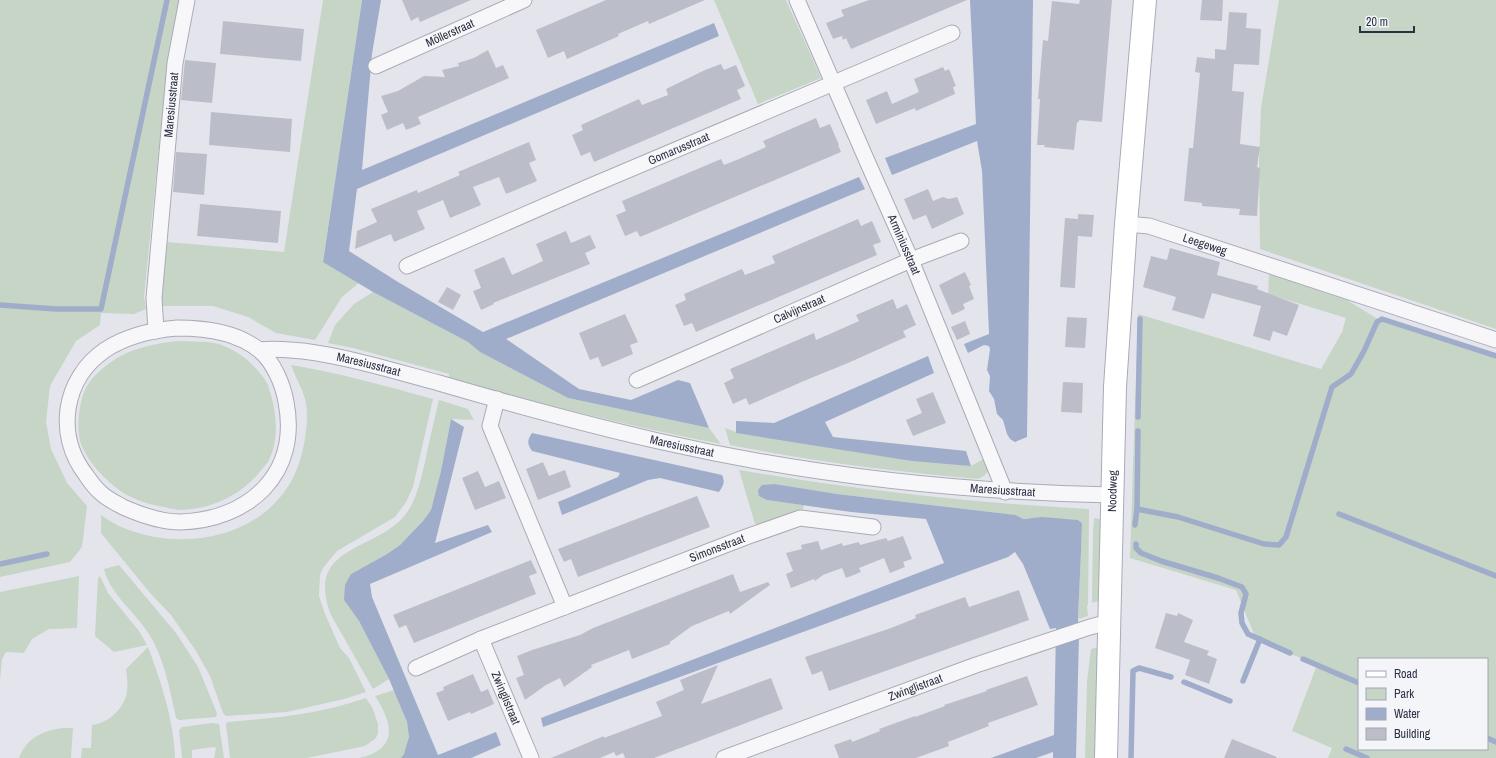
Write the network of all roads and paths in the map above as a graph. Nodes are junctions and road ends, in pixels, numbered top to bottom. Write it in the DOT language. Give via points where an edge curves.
graph roads {
  1 [pos="187,0"];
  2 [pos="524,0"];
  3 [pos="797,0"];
  4 [pos="1145,0"];
  5 [pos="952,33"];
  6 [pos="376,66"];
  7 [pos="833,84"];
  8 [pos="1126,224"];
  9 [pos="961,240"];
  10 [pos="911,260"];
  11 [pos="407,266"];
  12 [pos="156,331"];
  13 [pos="1496,340"];
  14 [pos="260,350"];
  15 [pos="637,380"];
  16 [pos="496,399"];
  17 [pos="1005,492"];
  18 [pos="1112,495"];
  19 [pos="873,527"];
  20 [pos="565,607"];
  21 [pos="1100,625"];
  22 [pos="481,639"];
  23 [pos="416,668"];
  24 [pos="530,758"];
  25 [pos="724,758"];
  26 [pos="1106,758"];
  1 -- 12 [label="street, Maresiusstraat" via="173,78 154,298"];
  2 -- 6 [label="street, Möllerstraat"];
  3 -- 7 [label="street, Arminiusstraat"];
  4 -- 8 [label="main road"];
  5 -- 7 [label="street, Gomarusstraat"];
  7 -- 10 [label="street, Arminiusstraat"];
  7 -- 11 [label="street, Gomarusstraat" via="588,186"];
  8 -- 13 [label="street, Leegeweg" via="1149,226"];
  8 -- 18 [label="main road, Noodweg" via="1115,387"];
  9 -- 10 [label="street, Calvijnstraat"];
  10 -- 15 [label="street, Calvijnstraat"];
  10 -- 17 [label="street, Arminiusstraat"];
  12 -- 14 [label="street" via="177,328 208,330 235,337"];
  12 -- 14 [label="street" via="120,342 94,359 76,382 70,396 67,427 70,447 76,460 100,493 129,510 160,520 196,521 236,509 261,493 278,471 287,443 288,411 280,383"];
  14 -- 16 [label="street, Maresiusstraat" via="273,348 352,359"];
  16 -- 17 [label="street, Maresiusstraat" via="595,426 721,455 830,472"];
  16 -- 20 [label="street" via="490,426"];
  17 -- 18 [label="street, Maresiusstraat"];
  18 -- 21 [label="main road, Noodweg"];
  19 -- 20 [label="street, Simonsstraat" via="800,518"];
  20 -- 22 [label="street, Simonsstraat"];
  21 -- 25 [label="street, Zwinglistraat" via="976,664"];
  21 -- 26 [label="main road, Noodweg"];
  22 -- 23 [label="street, Simonsstraat"];
  22 -- 24 [label="street, Zwinglistraat"];
}
